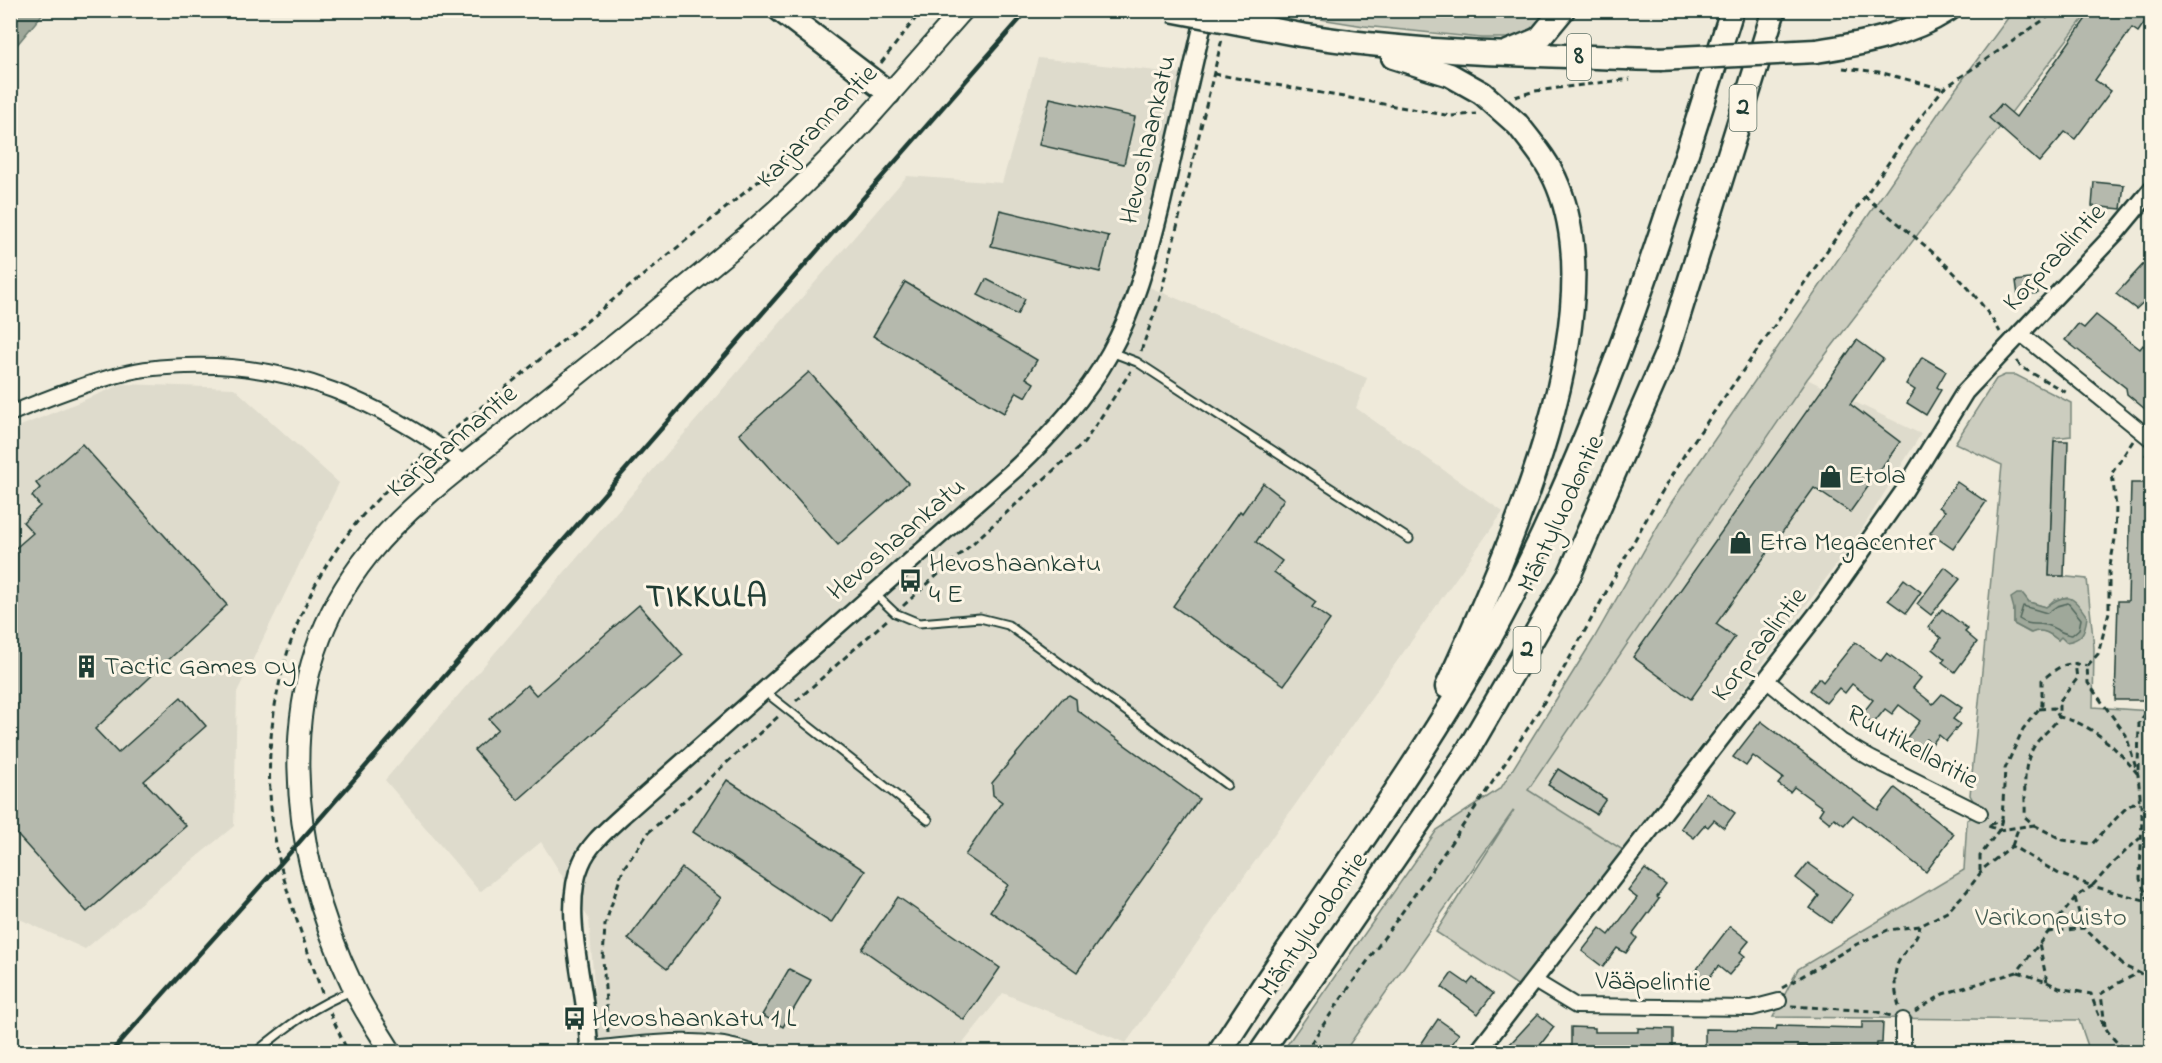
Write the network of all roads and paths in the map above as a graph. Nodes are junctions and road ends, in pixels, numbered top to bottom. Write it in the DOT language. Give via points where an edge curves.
graph roads {
  1 [pos="780,10"];
  2 [pos="922,10"];
  3 [pos="963,10"];
  4 [pos="1170,10"];
  5 [pos="1206,10"];
  6 [pos="1563,10"];
  7 [pos="1732,10"];
  8 [pos="1774,10"];
  9 [pos="1948,10"];
  10 [pos="2058,10"];
  11 [pos="1360,45"];
  12 [pos="1498,54"];
  13 [pos="1840,68"];
  14 [pos="1214,74"];
  15 [pos="869,78"];
  16 [pos="1632,79"];
  17 [pos="1943,89"];
  18 [pos="889,93"];
  19 [pos="1511,98"];
  20 [pos="1482,103"];
  21 [pos="2151,189"];
  22 [pos="1864,196"];
  23 [pos="2020,333"];
  24 [pos="2008,346"];
  25 [pos="1111,352"];
  26 [pos="2070,395"];
  27 [pos="10,414"];
  28 [pos="2140,431"];
  29 [pos="2127,440"];
  30 [pos="2151,440"];
  31 [pos="436,444"];
  32 [pos="2135,446"];
  33 [pos="2143,453"];
  34 [pos="2151,459"];
  35 [pos="465,464"];
  36 [pos="1408,539"];
  37 [pos="874,593"];
  38 [pos="2074,662"];
  39 [pos="2087,666"];
  40 [pos="1765,679"];
  41 [pos="764,691"];
  42 [pos="2151,706"];
  43 [pos="2039,709"];
  44 [pos="2059,717"];
  45 [pos="1443,720"];
  46 [pos="2138,775"];
  47 [pos="1227,786"];
  48 [pos="2140,798"];
  49 [pos="1980,813"];
  50 [pos="2002,819"];
  51 [pos="928,820"];
  52 [pos="2034,825"];
  53 [pos="1988,826"];
  54 [pos="2018,829"];
  55 [pos="1999,830"];
  56 [pos="2140,838"];
  57 [pos="2012,846"];
  58 [pos="1980,873"];
  59 [pos="2092,886"];
  60 [pos="2075,898"];
  61 [pos="2148,901"];
  62 [pos="2151,911"];
  63 [pos="1920,926"];
  64 [pos="2084,928"];
  65 [pos="2048,932"];
  66 [pos="2039,943"];
  67 [pos="2017,972"];
  68 [pos="2138,974"];
  69 [pos="2151,979"];
  70 [pos="1533,980"];
  71 [pos="2047,982"];
  72 [pos="354,990"];
  73 [pos="324,1001"];
  74 [pos="1779,1001"];
  75 [pos="1904,1020"];
  76 [pos="2106,1029"];
  77 [pos="589,1051"];
  78 [pos="256,1053"];
  79 [pos="348,1053"];
  80 [pos="391,1053"];
  81 [pos="752,1053"];
  82 [pos="1220,1053"];
  83 [pos="1261,1053"];
  84 [pos="1305,1053"];
  85 [pos="1478,1053"];
  86 [pos="1903,1053"];
  87 [pos="2131,1053"];
  1 -- 15 [label="highway"];
  2 -- 15 [label="path"];
  3 -- 18 [label="main road, Karjarannantie"];
  4 -- 11 [label="highway, 8, bridge"];
  5 -- 25 [label="street, Hevoshaankatu" via="1152,242"];
  6 -- 12 [label="highway, 8" via="1539,39"];
  7 -- 45 [label="highway, Mäntyluodontie / 2" via="1664,228 1617,360 1562,493 1497,626"];
  8 -- 83 [label="highway, Mäntyluodontie / 2" via="1668,350 1569,576 1464,757"];
  9 -- 12 [label="highway, 8, bridge" via="1860,45 1816,51 1659,59"];
  10 -- 17 [label="path"];
  11 -- 12 [label="highway, 8"];
  11 -- 20 [label="highway" via="1450,75"];
  13 -- 17 [label="path" via="1879,72"];
  14 -- 20 [label="path" via="1451,116"];
  15 -- 18 [label="highway"];
  15 -- 31 [label="path" via="819,132"];
  16 -- 19 [label="path"];
  17 -- 22 [label="path"];
  18 -- 35 [label="main road, Karjarannantie" via="819,170 753,232"];
  20 -- 45 [label="highway, bridge" via="1518,125 1543,158 1568,221 1575,269 1570,329 1557,396 1529,489 1481,613 1442,699"];
  21 -- 23 [label="street, Korpraalintie" via="2118,230"];
  22 -- 24 [label="path" via="1933,252 1987,310"];
  22 -- 84 [label="path" via="1658,497 1579,644 1496,778"];
  23 -- 24 [label="street, Korpraalintie"];
  23 -- 28 [label="street"];
  24 -- 26 [label="path" via="2021,367"];
  24 -- 40 [label="street, Korpraalintie" via="1965,392 1904,491 1824,605"];
  25 -- 36 [label="lane" via="1137,362"];
  25 -- 37 [label="street, Hevoshaankatu" via="1067,416 1040,445"];
  27 -- 31 [label="street" via="124,373 165,367 258,369 321,384 393,417"];
  28 -- 30 [label="street"];
  28 -- 39 [label="path" via="2112,473 2115,540 2109,571 2109,612 2098,654"];
  29 -- 32 [label="path"];
  31 -- 35 [label="street"];
  31 -- 73 [label="path" via="380,495 326,566 286,656 275,706 273,831"];
  33 -- 34 [label="path"];
  35 -- 72 [label="main road, Karjarannantie" via="399,521 367,556 324,628 301,702 299,789 305,836 327,922"];
  37 -- 41 [label="street, Hevoshaankatu"];
  37 -- 47 [label="lane" via="895,613 919,623 980,618 1008,625"];
  38 -- 39 [label="path"];
  38 -- 43 [label="path" via="2061,664 2042,680"];
  38 -- 44 [label="path" via="2077,679 2059,702"];
  39 -- 46 [label="path" via="2088,683 2126,735"];
  40 -- 49 [label="street, Ruutikellaritie" via="1841,741"];
  40 -- 70 [label="street, Korpraalintie"];
  41 -- 51 [label="lane"];
  41 -- 77 [label="street, Hevoshaankatu" via="623,815 597,840 581,864 573,911"];
  42 -- 46 [label="path" via="2139,722"];
  43 -- 44 [label="path" via="2054,708"];
  43 -- 50 [label="path" via="2010,754 2005,769"];
  44 -- 46 [label="path" via="2084,725 2119,752"];
  44 -- 52 [label="path" via="2027,760 2025,817"];
  45 -- 82 [label="highway, Mäntyluodontie / 2"];
  46 -- 48 [label="path"];
  48 -- 52 [label="path" via="2092,844 2063,840"];
  48 -- 56 [label="path"];
  49 -- 53 [label="path"];
  50 -- 53 [label="path"];
  50 -- 55 [label="path"];
  52 -- 54 [label="path"];
  53 -- 55 [label="path"];
  54 -- 55 [label="path"];
  54 -- 57 [label="path"];
  55 -- 58 [label="path" via="1980,856"];
  56 -- 59 [label="path"];
  56 -- 61 [label="path" via="2140,879"];
  57 -- 58 [label="path"];
  57 -- 59 [label="path" via="2059,874"];
  58 -- 63 [label="path" via="1947,912"];
  59 -- 60 [label="path"];
  59 -- 61 [label="path"];
  60 -- 64 [label="path"];
  60 -- 65 [label="path"];
  61 -- 62 [label="path"];
  63 -- 74 [label="path" via="1887,930 1857,944 1785,984 1778,992"];
  63 -- 75 [label="path" via="1898,962 1894,991"];
  64 -- 65 [label="path"];
  64 -- 68 [label="path" via="2105,951"];
  65 -- 66 [label="path"];
  66 -- 67 [label="path"];
  66 -- 71 [label="path"];
  67 -- 71 [label="path"];
  67 -- 75 [label="path" via="1943,994"];
  68 -- 69 [label="path"];
  68 -- 76 [label="path" via="2101,994"];
  70 -- 74 [label="street, Vääpelintie" via="1576,1006 1752,1008"];
  70 -- 85 [label="street, Korpraalintie"];
  71 -- 76 [label="path" via="2091,994"];
  72 -- 73 [label="lane"];
  72 -- 80 [label="main road, Karjarannantie"];
  73 -- 78 [label="lane"];
  73 -- 79 [label="path"];
  74 -- 75 [label="path" via="1784,1006 1874,1011"];
  75 -- 86 [label="street"];
  76 -- 87 [label="path"];
  77 -- 81 [label="street" via="696,1040"];
}
